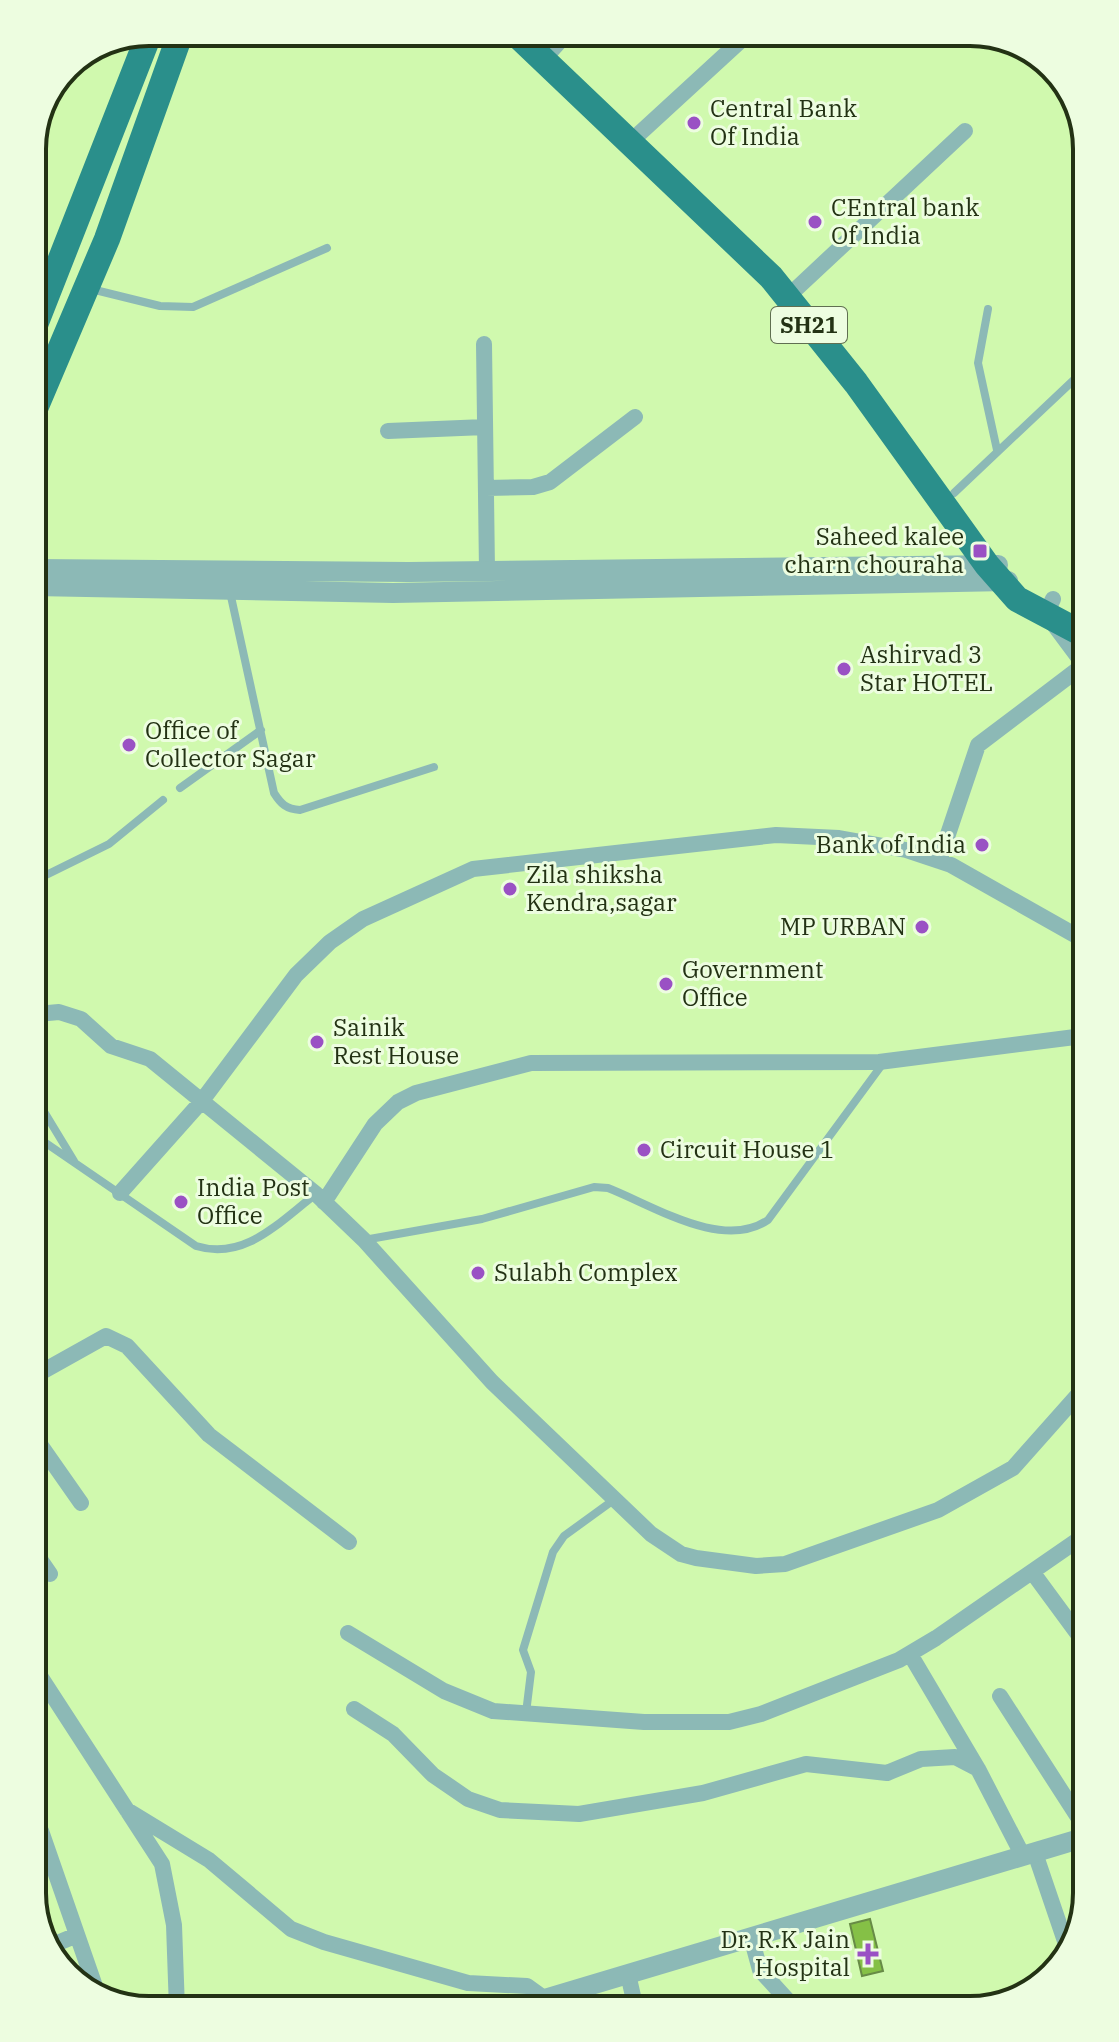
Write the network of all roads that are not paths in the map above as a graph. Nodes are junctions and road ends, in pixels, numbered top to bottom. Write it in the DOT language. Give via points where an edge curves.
graph roads {
  1 [pos="144,46"];
  2 [pos="176,46"];
  3 [pos="529,46"];
  4 [pos="564,46"];
  5 [pos="735,46"];
  6 [pos="965,131"];
  7 [pos="640,133"];
  8 [pos="327,248"];
  9 [pos="86,288"];
  10 [pos="796,289"];
  11 [pos="46,297"];
  12 [pos="988,309"];
  13 [pos="484,344"];
  14 [pos="1073,380"];
  15 [pos="46,383"];
  16 [pos="635,417"];
  17 [pos="485,427"];
  18 [pos="388,431"];
  19 [pos="997,450"];
  20 [pos="486,488"];
  21 [pos="954,493"];
  22 [pos="46,569"];
  23 [pos="487,571"];
  24 [pos="1002,573"];
  25 [pos="46,586"];
  26 [pos="230,590"];
  27 [pos="1049,607"];
  28 [pos="1073,613"];
  29 [pos="1073,626"];
  30 [pos="1073,648"];
  31 [pos="1073,673"];
  32 [pos="261,730"];
  33 [pos="434,767"];
  34 [pos="180,788"];
  35 [pos="163,800"];
  36 [pos="939,861"];
  37 [pos="46,875"];
  38 [pos="1073,934"];
  39 [pos="46,1013"];
  40 [pos="1073,1037"];
  41 [pos="885,1062"];
  42 [pos="201,1102"];
  43 [pos="46,1115"];
  44 [pos="46,1143"];
  45 [pos="75,1163"];
  46 [pos="120,1193"];
  47 [pos="320,1198"];
  48 [pos="364,1240"];
  49 [pos="46,1370"];
  50 [pos="1073,1400"];
  51 [pos="46,1453"];
  52 [pos="615,1499"];
  53 [pos="81,1503"];
  54 [pos="349,1542"];
  55 [pos="1073,1544"];
  56 [pos="46,1568"];
  57 [pos="1033,1573"];
  58 [pos="50,1574"];
  59 [pos="1073,1627"];
  60 [pos="348,1633"];
  61 [pos="910,1654"];
  62 [pos="46,1685"];
  63 [pos="1000,1696"];
  64 [pos="354,1709"];
  65 [pos="526,1713"];
  66 [pos="978,1769"];
  67 [pos="127,1810"];
  68 [pos="1073,1817"];
  69 [pos="1073,1838"];
  70 [pos="46,1845"];
  71 [pos="1029,1854"];
  72 [pos="77,1935"];
  73 [pos="751,1937"];
  74 [pos="1063,1937"];
  75 [pos="59,1943"];
  76 [pos="628,1974"];
  77 [pos="92,1979"];
  78 [pos="177,1996"];
  79 [pos="541,1996"];
  80 [pos="555,1996"];
  81 [pos="633,1996"];
  82 [pos="784,1996"];
  1 -- 11 [label="main road"];
  2 -- 9 [label="main road"];
  3 -- 24 [label="main road, SH21" via="771,277"];
  4 -- 7 [label="main road, SH21"];
  5 -- 7 [label="street"];
  6 -- 10 [label="street"];
  7 -- 10 [label="main road, SH21" via="773,260"];
  8 -- 9 [label="lane" via="193,307 160,306"];
  9 -- 15 [label="main road"];
  10 -- 21 [label="main road, SH21"];
  12 -- 19 [label="lane" via="978,363"];
  13 -- 17 [label="street"];
  14 -- 19 [label="lane"];
  16 -- 20 [label="street" via="550,482"];
  17 -- 18 [label="street"];
  17 -- 20 [label="street"];
  19 -- 21 [label="lane"];
  20 -- 23 [label="street"];
  21 -- 24 [label="main road, SH21"];
  22 -- 23 [label="street"];
  23 -- 24 [label="street"];
  24 -- 26 [label="street" via="393,593"];
  24 -- 27 [label="main road, SH21"];
  25 -- 26 [label="street"];
  26 -- 32 [label="lane"];
  27 -- 28 [label="main road, SH21"];
  27 -- 29 [label="main road, SH21"];
  27 -- 30 [label="street"];
  31 -- 36 [label="street" via="978,745"];
  32 -- 33 [label="lane" via="274,793 289,809 300,810"];
  32 -- 34 [label="lane"];
  35 -- 37 [label="lane" via="109,844"];
  36 -- 38 [label="street"];
  36 -- 42 [label="street" via="839,838 776,835 473,869 363,919 330,942 296,975"];
  39 -- 42 [label="street" via="81,1019 111,1046 150,1059"];
  40 -- 41 [label="street"];
  41 -- 47 [label="street" via="531,1063 398,1102"];
  41 -- 48 [label="lane" via="768,1220 744,1232 712,1230 594,1187 482,1219"];
  42 -- 46 [label="street"];
  42 -- 47 [label="street"];
  43 -- 45 [label="lane"];
  44 -- 45 [label="lane"];
  45 -- 46 [label="lane"];
  46 -- 47 [label="lane" via="196,1246 215,1252 253,1242"];
  47 -- 48 [label="street"];
  48 -- 52 [label="street" via="492,1382"];
  49 -- 54 [label="street" via="106,1336 127,1346 209,1435"];
  50 -- 52 [label="street" via="1013,1468 938,1510 785,1564 756,1566 681,1554"];
  51 -- 53 [label="street"];
  52 -- 65 [label="lane" via="564,1536 553,1552 523,1650 531,1672"];
  55 -- 57 [label="street"];
  56 -- 58 [label="street"];
  57 -- 59 [label="street"];
  57 -- 61 [label="street"];
  60 -- 65 [label="street" via="459,1699 493,1711"];
  61 -- 65 [label="street" via="729,1722"];
  61 -- 66 [label="street"];
  62 -- 67 [label="street"];
  63 -- 68 [label="street"];
  64 -- 66 [label="street" via="393,1734 433,1775 468,1799 500,1810 579,1814 703,1793 806,1764 887,1773 921,1759 955,1757"];
  66 -- 71 [label="street"];
  67 -- 78 [label="street" via="162,1864 174,1925"];
  67 -- 79 [label="street" via="209,1860 291,1929 468,1983 527,1986"];
  69 -- 71 [label="street"];
  70 -- 72 [label="street"];
  71 -- 73 [label="street"];
  71 -- 74 [label="street"];
  72 -- 75 [label="street"];
  72 -- 77 [label="street"];
  73 -- 76 [label="street"];
  73 -- 82 [label="street" via="760,1970"];
  76 -- 80 [label="street"];
  76 -- 81 [label="street"];
}
